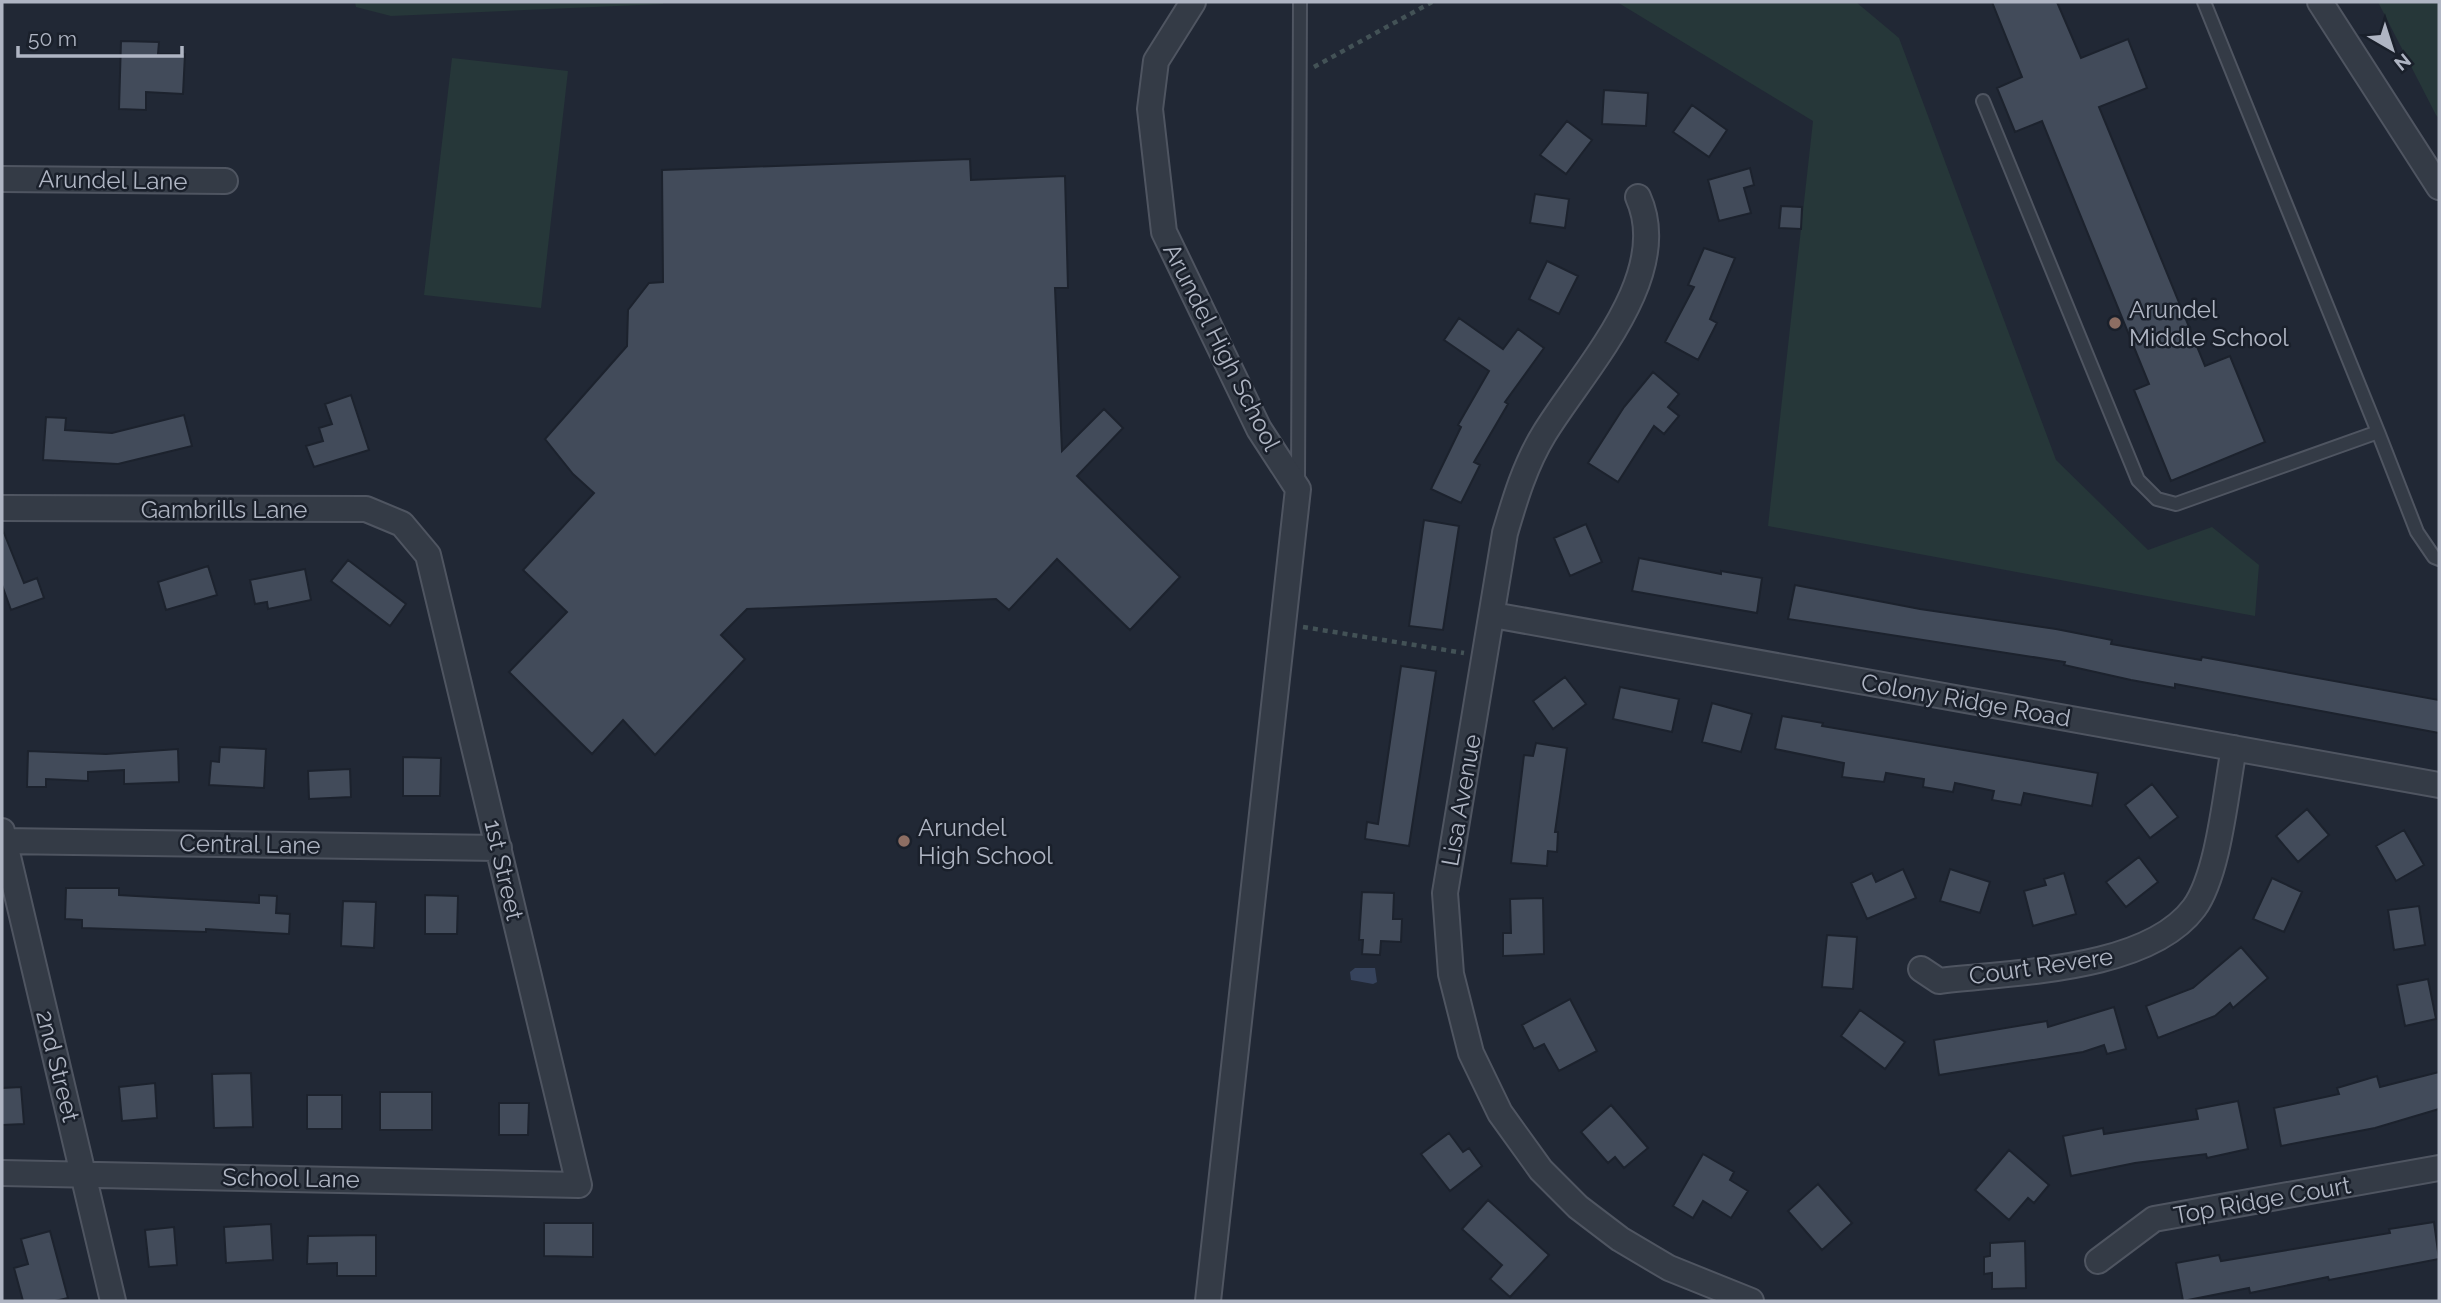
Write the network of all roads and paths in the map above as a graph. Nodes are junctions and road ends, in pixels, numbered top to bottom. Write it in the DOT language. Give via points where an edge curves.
graph roads {
  1 [pos="1193,2"];
  2 [pos="1300,2"];
  3 [pos="1432,2"];
  4 [pos="2204,2"];
  5 [pos="2320,2"];
  6 [pos="1301,75"];
  7 [pos="1983,101"];
  8 [pos="2,179"];
  9 [pos="225,181"];
  10 [pos="2439,187"];
  11 [pos="1638,197"];
  12 [pos="2378,432"];
  13 [pos="1298,489"];
  14 [pos="2,508"];
  15 [pos="428,555"];
  16 [pos="2439,559"];
  17 [pos="1493,615"];
  18 [pos="1283,624"];
  19 [pos="1486,657"];
  20 [pos="2234,748"];
  21 [pos="2439,785"];
  22 [pos="3,838"];
  23 [pos="499,848"];
  24 [pos="1922,969"];
  25 [pos="2439,1168"];
  26 [pos="2,1173"];
  27 [pos="84,1174"];
  28 [pos="579,1185"];
  29 [pos="2098,1261"];
  30 [pos="113,1301"];
  31 [pos="1208,1301"];
  32 [pos="1751,1301"];
  1 -- 13 [label="street, Arundel High School" via="1156,61 1150,109 1164,232 1259,429"];
  2 -- 6 [label="lane, Arundel High School"];
  3 -- 6 [label="path"];
  4 -- 12 [label="lane"];
  5 -- 10 [label="street"];
  6 -- 13 [label="lane, Arundel High School"];
  7 -- 12 [label="lane" via="2132,468 2157,499 2176,504"];
  8 -- 9 [label="street, Arundel Lane"];
  11 -- 17 [label="street, Lisa Avenue" via="1646,215 1647,250 1640,273 1607,340 1543,436 1520,483 1505,534"];
  12 -- 16 [label="lane" via="2417,532"];
  13 -- 18 [label="street, Arundel High School"];
  14 -- 15 [label="street, Gambrills Lane" via="366,509 402,524"];
  15 -- 23 [label="street, 1st Street"];
  17 -- 19 [label="street, Lisa Avenue"];
  17 -- 20 [label="street, Colony Ridge Road"];
  18 -- 19 [label="path"];
  18 -- 31 [label="street, Arundel High School"];
  19 -- 32 [label="street, Lisa Avenue" via="1445,893 1451,974 1471,1053 1500,1113 1541,1170 1578,1207 1669,1268"];
  20 -- 21 [label="street, Colony Ridge Road"];
  20 -- 24 [label="street, Court Revere" via="2211,868 2194,907 2166,935 2126,953 2075,964 1939,981"];
  22 -- 23 [label="street, Central Lane"];
  22 -- 27 [label="street, 2nd Street"];
  23 -- 28 [label="street, 1st Street"];
  25 -- 29 [label="street, Top Ridge Court" via="2154,1219"];
  26 -- 27 [label="street, School Lane"];
  27 -- 28 [label="street, School Lane"];
  27 -- 30 [label="street, 2nd Street"];
}
